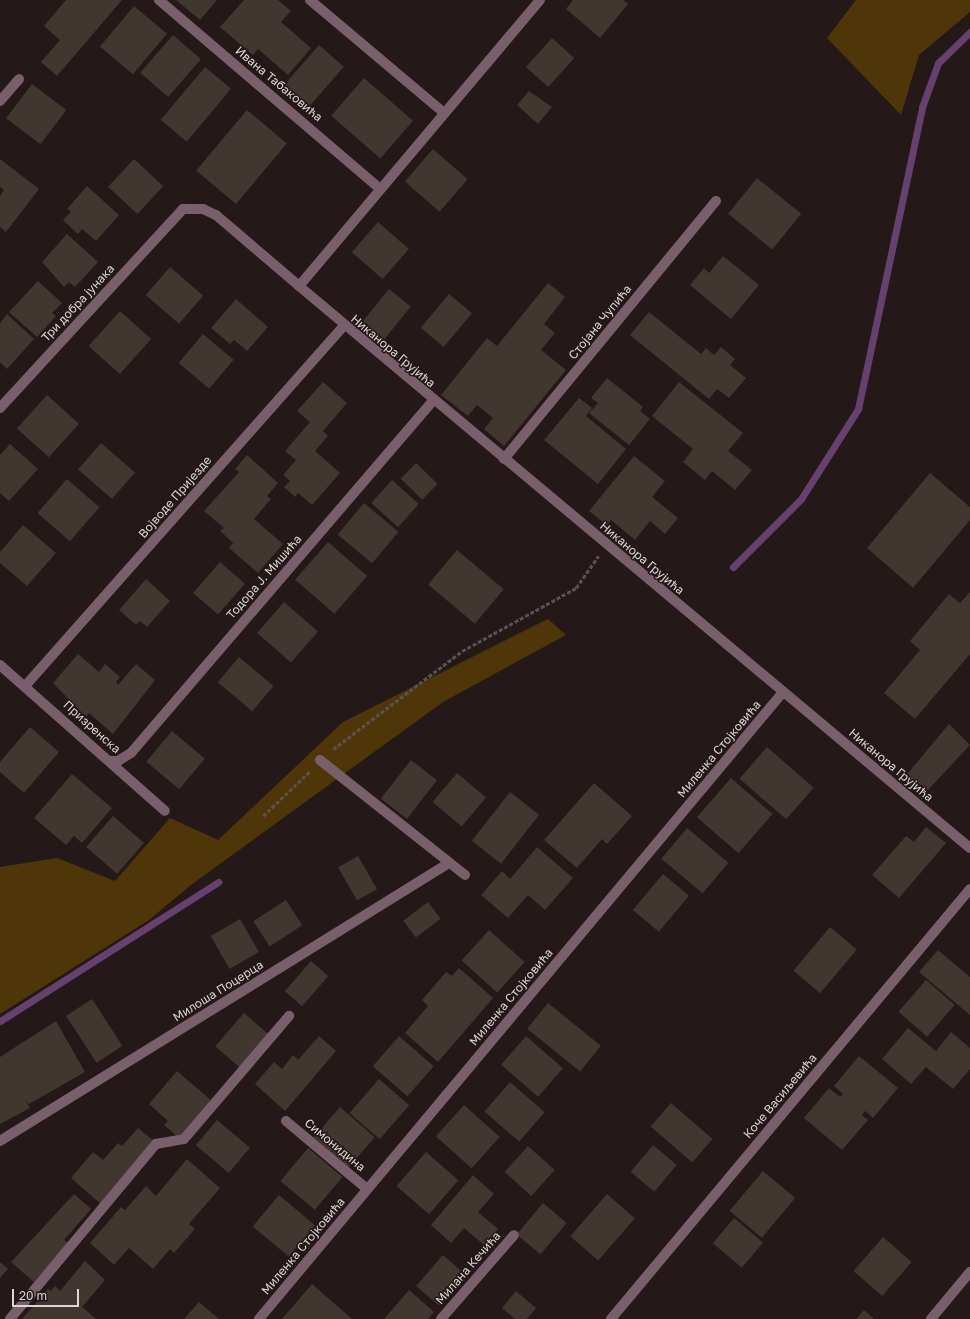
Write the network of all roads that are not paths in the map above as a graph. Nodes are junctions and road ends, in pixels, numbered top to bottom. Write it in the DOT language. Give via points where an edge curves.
graph roads {
  1 [pos="160,0"];
  2 [pos="310,0"];
  3 [pos="540,0"];
  4 [pos="19,79"];
  5 [pos="0,101"];
  6 [pos="444,112"];
  7 [pos="380,189"];
  8 [pos="716,201"];
  9 [pos="176,217"];
  10 [pos="299,286"];
  11 [pos="343,326"];
  12 [pos="433,401"];
  13 [pos="0,408"];
  14 [pos="504,459"];
  15 [pos="0,665"];
  16 [pos="26,685"];
  17 [pos="783,692"];
  18 [pos="320,760"];
  19 [pos="110,761"];
  20 [pos="166,811"];
  21 [pos="970,848"];
  22 [pos="449,863"];
  23 [pos="465,875"];
  24 [pos="970,889"];
  25 [pos="289,1016"];
  26 [pos="286,1121"];
  27 [pos="0,1141"];
  28 [pos="367,1189"];
  29 [pos="514,1235"];
  30 [pos="970,1272"];
  31 [pos="10,1319"];
  32 [pos="259,1319"];
  33 [pos="441,1319"];
  34 [pos="610,1319"];
  35 [pos="931,1319"];
  1 -- 7 [label="street, Ивана Табаковића"];
  2 -- 6 [label="street"];
  3 -- 6 [label="street"];
  4 -- 5 [label="street"];
  6 -- 7 [label="street"];
  7 -- 10 [label="street"];
  8 -- 14 [label="street, Стојана Чупића"];
  9 -- 10 [label="street, Никанора Грујића" via="183,209 192,208 216,215"];
  9 -- 13 [label="street, Три добра јунака"];
  10 -- 11 [label="street, Никанора Грујића"];
  11 -- 12 [label="street, Никанора Грујића"];
  11 -- 16 [label="street, Војводе Пријезде"];
  12 -- 14 [label="street, Никанора Грујића"];
  12 -- 19 [label="street, Тодора Ј. Мишића" via="131,753 118,761"];
  14 -- 17 [label="street, Никанора Грујића"];
  15 -- 16 [label="street, Призренска"];
  16 -- 19 [label="street, Призренска"];
  17 -- 21 [label="street, Никанора Грујића"];
  17 -- 28 [label="street, Миленка Стојковића"];
  18 -- 22 [label="street"];
  19 -- 20 [label="street, Призренска"];
  22 -- 23 [label="street"];
  22 -- 27 [label="street, Милоша Поцерца"];
  24 -- 34 [label="street, Коче Васиљевића"];
  25 -- 31 [label="street" via="184,1139 156,1144"];
  26 -- 28 [label="street, Симонидина"];
  28 -- 32 [label="street, Миленка Стојковића"];
  29 -- 33 [label="street, Милана Кечића"];
  30 -- 35 [label="street"];
}
